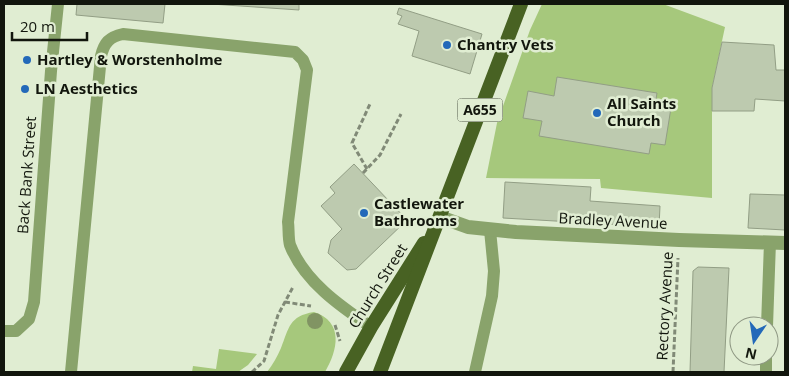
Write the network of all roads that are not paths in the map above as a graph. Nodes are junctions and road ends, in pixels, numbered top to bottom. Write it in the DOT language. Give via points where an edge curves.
graph roads {
  1 [pos="58,4"];
  2 [pos="521,4"];
  3 [pos="440,217"];
  4 [pos="490,230"];
  5 [pos="770,242"];
  6 [pos="785,243"];
  7 [pos="767,316"];
  8 [pos="371,327"];
  9 [pos="4,331"];
  10 [pos="347,370"];
  11 [pos="71,372"];
  12 [pos="380,372"];
  13 [pos="476,372"];
  1 -- 9 [label="lane, Back Bank Street" via="34,302 29,319 16,331"];
  2 -- 3 [label="main road, Church Street / A655"];
  3 -- 4 [label="street, Bradley Avenue" via="468,227"];
  3 -- 8 [label="main road, Church Street / A655"];
  3 -- 12 [label="main road, Church Street / A655"];
  4 -- 5 [label="street, Bradley Avenue"];
  4 -- 13 [label="lane" via="494,271 492,296"];
  5 -- 6 [label="street, Bradley Avenue"];
  5 -- 7 [label="lane"];
  8 -- 10 [label="main road, Church Street / A655"];
  8 -- 11 [label="lane" via="337,304 302,268 290,243 288,222 307,70 303,60 295,52 123,34 112,37 101,56"];
}
